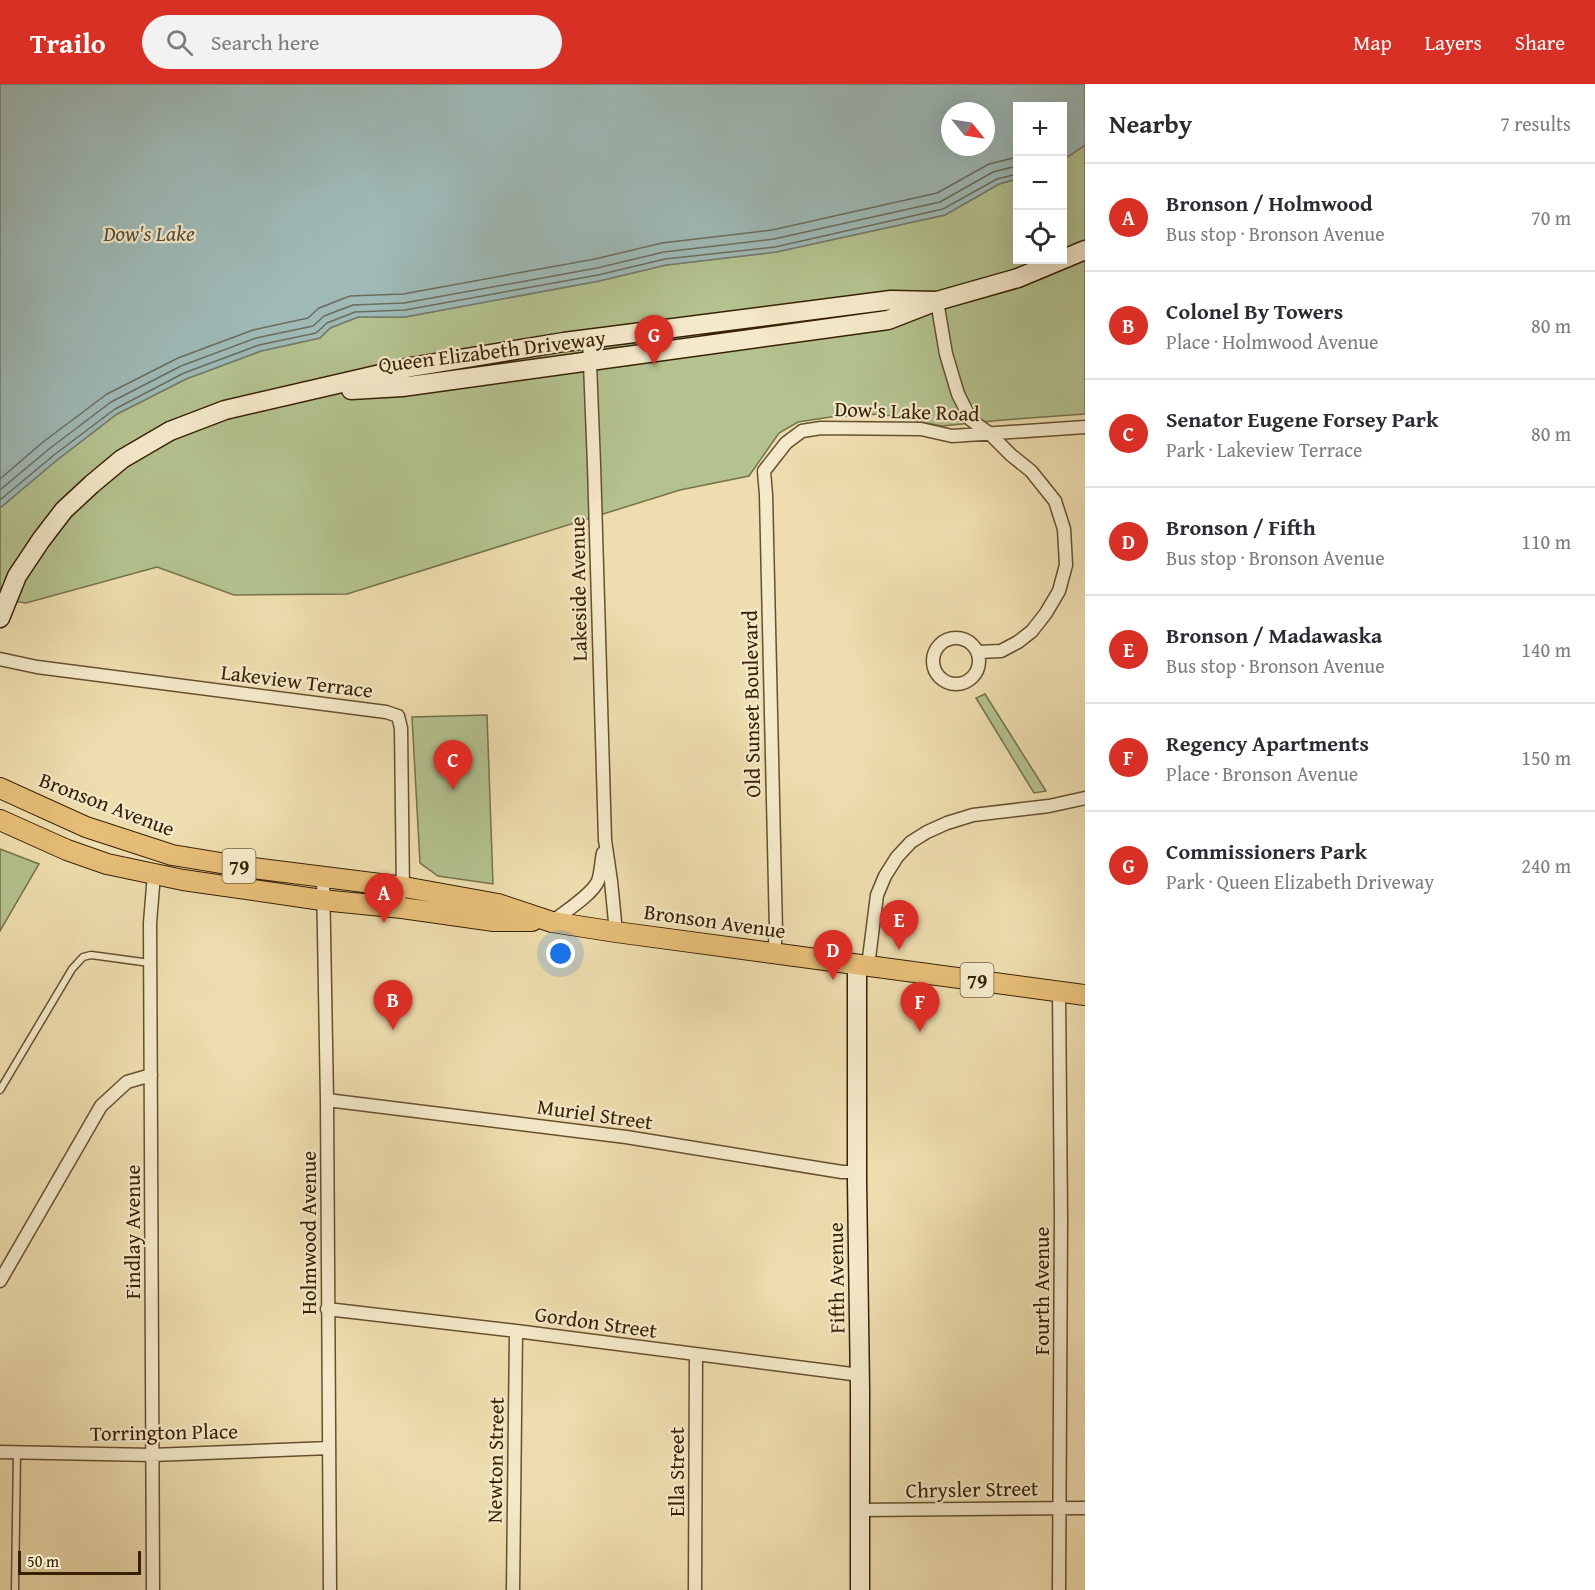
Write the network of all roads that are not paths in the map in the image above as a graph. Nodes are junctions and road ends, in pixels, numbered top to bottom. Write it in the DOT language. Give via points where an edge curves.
graph roads {
  1 [pos="1085,250"];
  2 [pos="937,301"];
  3 [pos="589,338"];
  4 [pos="589,361"];
  5 [pos="300,394"];
  6 [pos="1085,427"];
  7 [pos="989,433"];
  8 [pos="774,457"];
  9 [pos="0,618"];
  10 [pos="978,652"];
  11 [pos="0,659"];
  12 [pos="0,788"];
  13 [pos="1085,798"];
  14 [pos="0,820"];
  15 [pos="604,840"];
  16 [pos="154,874"];
  17 [pos="323,877"];
  18 [pos="404,887"];
  19 [pos="322,900"];
  20 [pos="402,908"];
  21 [pos="552,922"];
  22 [pos="616,932"];
  23 [pos="774,953"];
  24 [pos="150,963"];
  25 [pos="863,965"];
  26 [pos="1059,991"];
  27 [pos="1085,995"];
  28 [pos="151,1075"];
  29 [pos="0,1090"];
  30 [pos="327,1100"];
  31 [pos="857,1172"];
  32 [pos="0,1281"];
  33 [pos="327,1309"];
  34 [pos="516,1331"];
  35 [pos="696,1355"];
  36 [pos="860,1375"];
  37 [pos="329,1448"];
  38 [pos="0,1452"];
  39 [pos="17,1452"];
  40 [pos="152,1455"];
  41 [pos="1059,1508"];
  42 [pos="1085,1508"];
  43 [pos="860,1510"];
  44 [pos="15,1590"];
  45 [pos="153,1590"];
  46 [pos="330,1590"];
  47 [pos="513,1590"];
  48 [pos="695,1590"];
  49 [pos="860,1590"];
  50 [pos="1059,1590"];
  1 -- 2 [label="main road, Queen Elizabeth Driveway" via="1018,278"];
  2 -- 3 [label="main road, Queen Elizabeth Driveway" via="891,300"];
  2 -- 4 [label="main road, Queen Elizabeth Driveway" via="888,321"];
  2 -- 7 [label="street" via="958,394 971,420"];
  3 -- 4 [label="street, Lakeside Avenue"];
  3 -- 5 [label="main road, Queen Elizabeth Driveway" via="411,368"];
  4 -- 5 [label="main road, Queen Elizabeth Driveway" via="402,387"];
  4 -- 15 [label="street, Lakeside Avenue"];
  5 -- 9 [label="main road, Queen Elizabeth Driveway" via="225,410 170,431 122,459 64,510 17,576"];
  6 -- 7 [label="street, Dow's Lake Road"];
  7 -- 8 [label="street, Dow's Lake Road" via="952,436 921,429 821,428 802,431"];
  7 -- 10 [label="street" via="1031,471 1055,501 1064,530 1066,565 1059,591 1032,631 1001,651"];
  8 -- 23 [label="street, Old Sunset Boulevard" via="764,471"];
  11 -- 18 [label="street, Lakeview Terrace" via="398,716"];
  12 -- 17 [label="main road, Bronson Avenue / 79" via="86,827 172,855"];
  13 -- 25 [label="street" via="973,815 947,823 911,842 885,876 877,896"];
  14 -- 16 [label="main road, Bronson Avenue / 79" via="67,850"];
  15 -- 21 [label="street, Lakeside Avenue" via="595,886"];
  15 -- 22 [label="street, Lakeside Avenue"];
  16 -- 19 [label="main road, Bronson Avenue / 79"];
  16 -- 24 [label="street, Findlay Avenue"];
  17 -- 18 [label="main road, Bronson Avenue / 79"];
  17 -- 19 [label="street, Holmwood Avenue"];
  18 -- 20 [label="street, Lakeview Terrace"];
  18 -- 21 [label="main road, Bronson Avenue / 79" via="498,904"];
  19 -- 20 [label="main road, Bronson Avenue / 79"];
  19 -- 30 [label="street, Holmwood Avenue"];
  20 -- 21 [label="main road, Bronson Avenue / 79" via="494,921"];
  21 -- 22 [label="main road, Bronson Avenue / 79"];
  22 -- 23 [label="main road, Bronson Avenue / 79"];
  23 -- 25 [label="main road, Bronson Avenue / 79"];
  24 -- 28 [label="street, Findlay Avenue"];
  24 -- 29 [label="lane" via="83,957"];
  25 -- 26 [label="main road, Bronson Avenue / 79"];
  25 -- 31 [label="main road, Fifth Avenue"];
  26 -- 27 [label="main road, Bronson Avenue / 79"];
  26 -- 41 [label="street, Fourth Avenue"];
  28 -- 32 [label="street" via="127,1082 101,1106"];
  28 -- 40 [label="street, Findlay Avenue"];
  30 -- 31 [label="street, Muriel Street" via="626,1137"];
  30 -- 33 [label="street, Holmwood Avenue"];
  31 -- 36 [label="main road, Fifth Avenue"];
  33 -- 34 [label="street, Gordon Street"];
  33 -- 37 [label="street, Holmwood Avenue"];
  34 -- 35 [label="street, Gordon Street"];
  34 -- 47 [label="street, Newton Street"];
  35 -- 36 [label="street, Gordon Street"];
  35 -- 48 [label="street, Ella Street"];
  36 -- 43 [label="main road, Fifth Avenue"];
  37 -- 40 [label="street, Torrington Place"];
  37 -- 46 [label="street, Holmwood Avenue"];
  38 -- 39 [label="street, Torrington Place"];
  39 -- 40 [label="street, Torrington Place"];
  39 -- 44 [label="lane"];
  40 -- 45 [label="street, Findlay Avenue"];
  41 -- 42 [label="street, Chrysler Street"];
  41 -- 43 [label="street, Chrysler Street"];
  41 -- 50 [label="street, Fourth Avenue"];
  43 -- 49 [label="main road, Fifth Avenue"];
}
